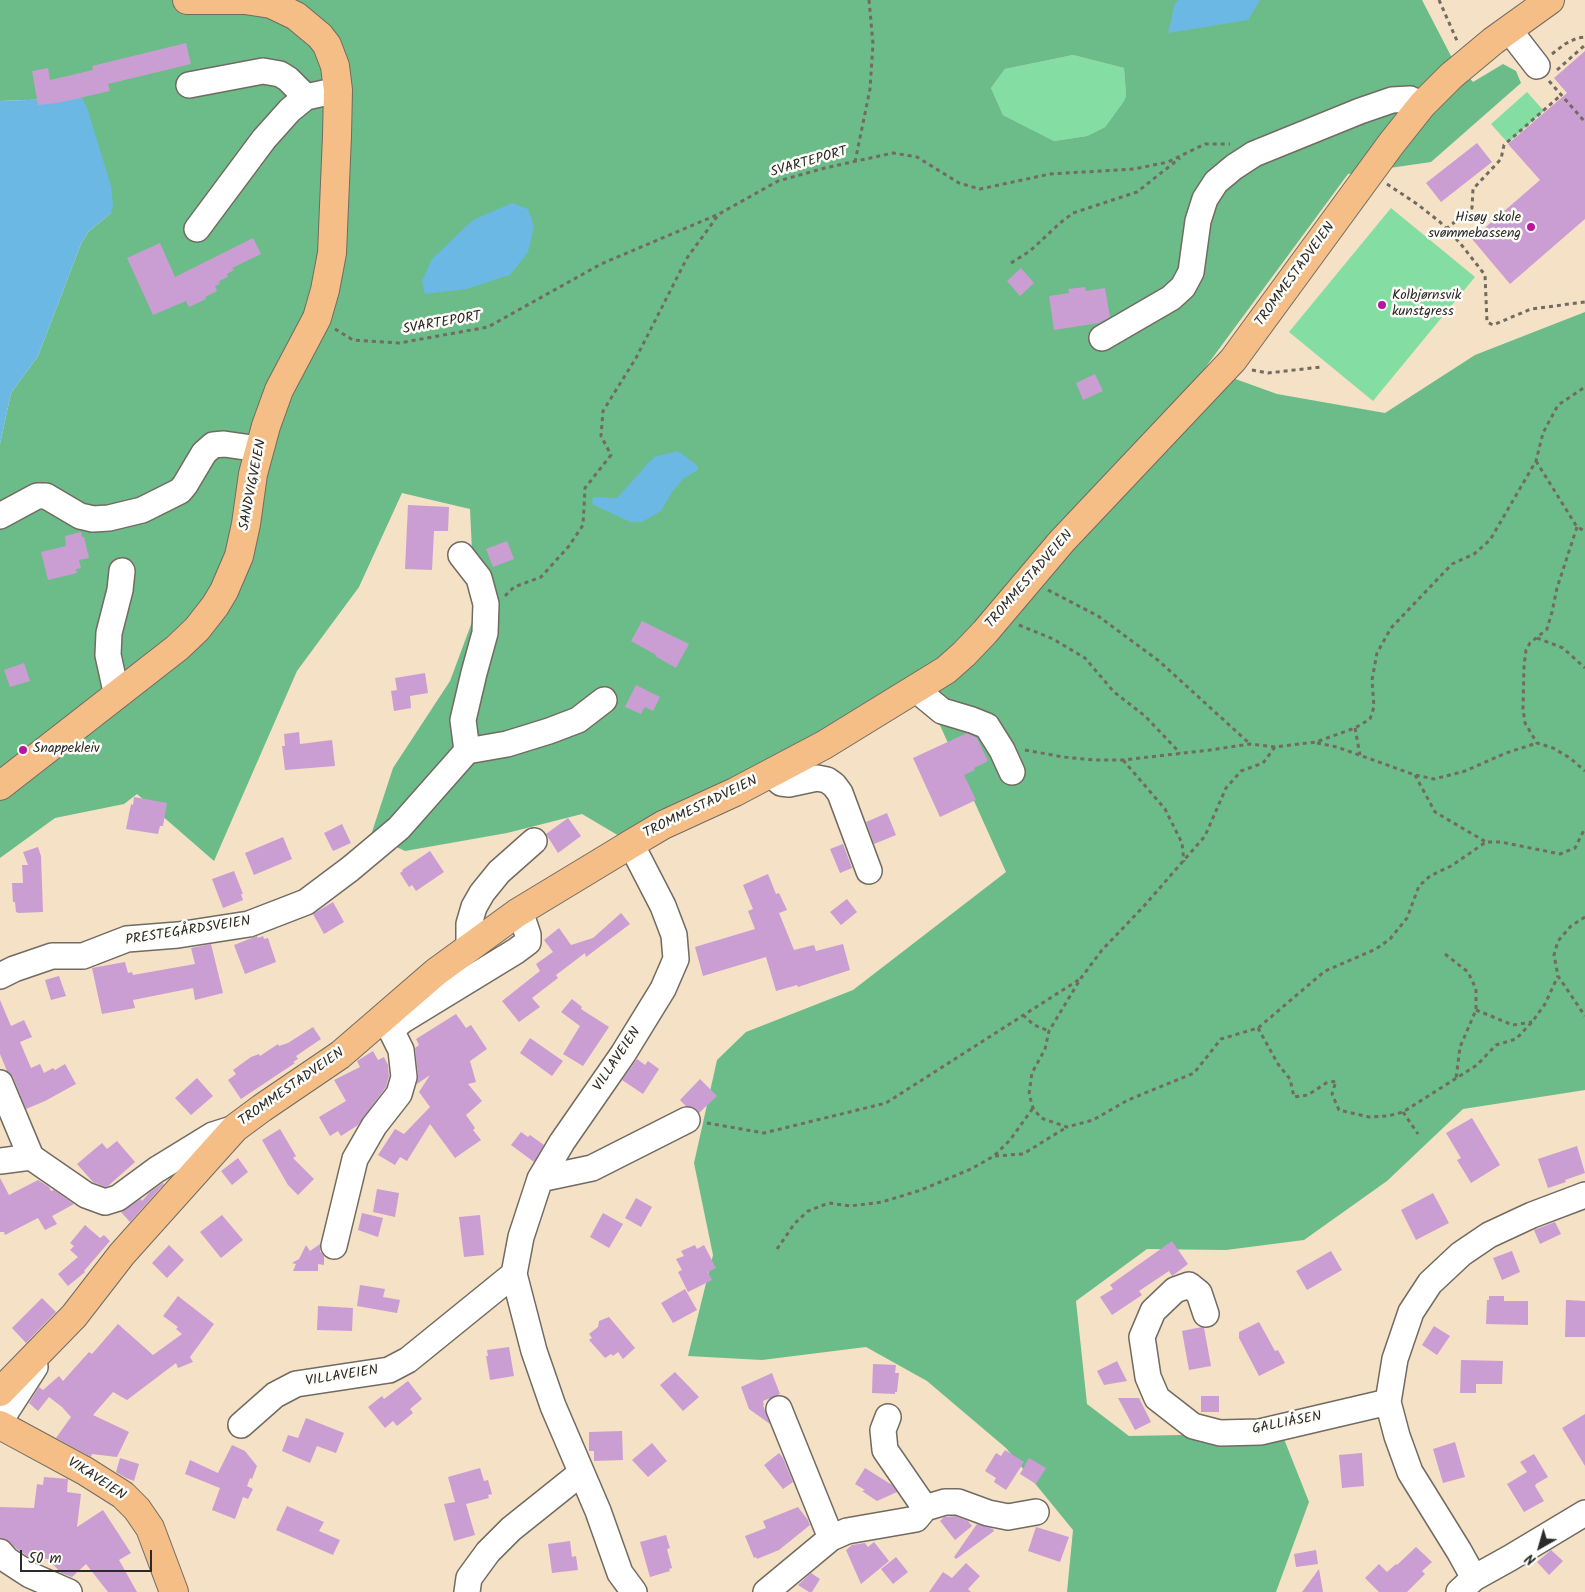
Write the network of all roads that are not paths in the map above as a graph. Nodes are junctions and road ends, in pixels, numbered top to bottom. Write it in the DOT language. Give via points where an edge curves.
graph roads {
  1 [pos="187,0"];
  2 [pos="1550,0"];
  3 [pos="1509,30"];
  4 [pos="1537,66"];
  5 [pos="189,85"];
  6 [pos="338,90"];
  7 [pos="306,97"];
  8 [pos="1422,105"];
  9 [pos="197,229"];
  10 [pos="1102,338"];
  11 [pos="259,449"];
  12 [pos="0,516"];
  13 [pos="461,555"];
  14 [pos="122,571"];
  15 [pos="920,686"];
  16 [pos="117,696"];
  17 [pos="604,700"];
  18 [pos="467,751"];
  19 [pos="1012,772"];
  20 [pos="771,774"];
  21 [pos="0,786"];
  22 [pos="534,841"];
  23 [pos="631,844"];
  24 [pos="869,871"];
  25 [pos="517,913"];
  26 [pos="469,947"];
  27 [pos="0,976"];
  28 [pos="386,1024"];
  29 [pos="0,1083"];
  30 [pos="688,1120"];
  31 [pos="235,1128"];
  32 [pos="30,1157"];
  33 [pos="0,1161"];
  34 [pos="540,1179"];
  35 [pos="1585,1195"];
  36 [pos="334,1246"];
  37 [pos="514,1274"];
  38 [pos="1206,1314"];
  39 [pos="74,1316"];
  40 [pos="0,1392"];
  41 [pos="1388,1402"];
  42 [pos="779,1409"];
  43 [pos="888,1417"];
  44 [pos="241,1425"];
  45 [pos="7,1427"];
  46 [pos="581,1473"];
  47 [pos="925,1508"];
  48 [pos="1036,1512"];
  49 [pos="1585,1513"];
  50 [pos="831,1538"];
  51 [pos="0,1552"];
  52 [pos="468,1585"];
  53 [pos="1467,1585"];
  54 [pos="69,1592"];
  55 [pos="174,1592"];
  56 [pos="634,1592"];
  57 [pos="766,1592"];
  1 -- 6 [label="main road, SANDVIGVEIEN" via="259,1 296,16 327,46 335,66"];
  2 -- 3 [label="main road, TROMMESTADVEIEN"];
  3 -- 4 [label="street"];
  3 -- 8 [label="main road, TROMMESTADVEIEN" via="1450,76"];
  5 -- 7 [label="street" via="263,71 280,74"];
  6 -- 7 [label="street"];
  6 -- 11 [label="main road, SANDVIGVEIEN" via="332,253 325,290 316,318 279,390"];
  7 -- 9 [label="street" via="264,139"];
  8 -- 10 [label="street" via="1410,99 1392,100 1254,154 1234,166 1216,182 1205,199 1198,221 1191,272 1183,287 1171,298"];
  8 -- 15 [label="main road, TROMMESTADVEIEN" via="1233,360 1062,541 964,654"];
  11 -- 12 [label="street" via="212,445 180,490 142,510 109,518 93,518 80,516 46,496 37,496"];
  11 -- 16 [label="main road, SANDVIGVEIEN" via="243,541 224,591 197,629"];
  13 -- 18 [label="street" via="479,578 486,604 485,633 463,720"];
  14 -- 16 [label="street" via="109,633 108,655"];
  15 -- 19 [label="street" via="925,697 942,710 986,726"];
  15 -- 20 [label="main road, TROMMESTADVEIEN"];
  16 -- 21 [label="main road, SANDVIGVEIEN"];
  17 -- 18 [label="street" via="578,720 549,731 507,744"];
  18 -- 27 [label="street, PRESTEGÅRDSVEIEN" via="399,828 306,902 249,924 127,939 83,956 52,956"];
  20 -- 23 [label="main road, TROMMESTADVEIEN" via="663,825"];
  20 -- 24 [label="street" via="781,783 817,778 834,785 840,793"];
  22 -- 26 [label="street" via="499,872 482,893 469,924"];
  23 -- 25 [label="main road, TROMMESTADVEIEN"];
  23 -- 34 [label="street, VILLAVEIEN" via="666,913 674,935 676,959 658,998"];
  25 -- 26 [label="main road, TROMMESTADVEIEN"];
  25 -- 28 [label="street, TROMMESTADVEIEN" via="523,920 528,942 403,1020"];
  26 -- 28 [label="main road, TROMMESTADVEIEN" via="436,972"];
  28 -- 31 [label="main road, TROMMESTADVEIEN"];
  28 -- 36 [label="street" via="401,1050 404,1077 399,1094 374,1126 355,1159"];
  29 -- 32 [label="street"];
  30 -- 34 [label="street" via="592,1168"];
  31 -- 32 [label="street" via="214,1135 156,1170 118,1198 105,1202 86,1194"];
  31 -- 39 [label="main road, TROMMESTADVEIEN" via="122,1254"];
  32 -- 33 [label="street"];
  34 -- 37 [label="street, VILLAVEIEN" via="521,1237"];
  35 -- 41 [label="street" via="1489,1235 1460,1254 1430,1283 1411,1312 1396,1359"];
  37 -- 44 [label="street, VILLAVEIEN" via="408,1360 389,1370 296,1384 275,1395"];
  37 -- 46 [label="street, VILLAVEIEN" via="534,1352"];
  38 -- 41 [label="street, GALLIÅSEN" via="1199,1293 1189,1285 1175,1290 1153,1311 1142,1337 1148,1377 1157,1398 1193,1426 1220,1433 1260,1432"];
  39 -- 40 [label="main road, TROMMESTADVEIEN"];
  39 -- 45 [label="street, TROMMESTADVEIEN" via="35,1367"];
  41 -- 53 [label="street" via="1410,1472 1459,1552"];
  42 -- 50 [label="street"];
  43 -- 47 [label="street" via="882,1430 885,1450"];
  45 -- 55 [label="main road, VIKAVEIEN" via="123,1495 150,1528"];
  46 -- 52 [label="street" via="511,1529 488,1552"];
  46 -- 56 [label="street, VILLAVEIEN" via="620,1573"];
  47 -- 48 [label="street" via="958,1502 1008,1517"];
  47 -- 50 [label="street" via="916,1519 847,1531"];
  49 -- 53 [label="street"];
  50 -- 57 [label="street"];
  51 -- 54 [label="street" via="30,1575"];
}
